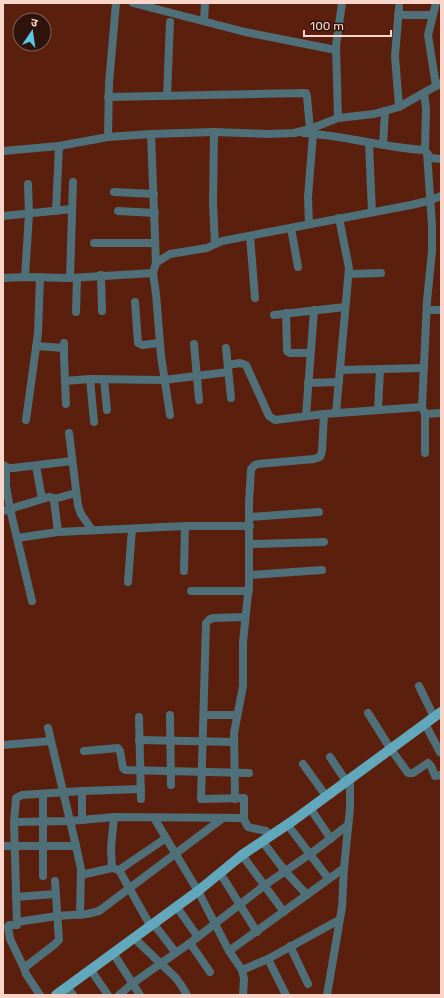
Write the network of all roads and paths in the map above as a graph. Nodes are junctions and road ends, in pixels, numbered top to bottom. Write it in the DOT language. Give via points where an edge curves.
graph roads {
  1 [pos="116,3"];
  2 [pos="133,3"];
  3 [pos="205,3"];
  4 [pos="342,3"];
  5 [pos="436,3"];
  6 [pos="432,15"];
  7 [pos="170,22"];
  8 [pos="204,22"];
  9 [pos="336,50"];
  10 [pos="438,84"];
  11 [pos="424,93"];
  12 [pos="167,96"];
  13 [pos="108,97"];
  14 [pos="399,107"];
  15 [pos="385,111"];
  16 [pos="338,118"];
  17 [pos="312,131"];
  18 [pos="214,132"];
  19 [pos="151,134"];
  20 [pos="108,137"];
  21 [pos="369,143"];
  22 [pos="383,145"];
  23 [pos="58,146"];
  24 [pos="3,151"];
  25 [pos="426,152"];
  26 [pos="441,159"];
  27 [pos="73,182"];
  28 [pos="28,184"];
  29 [pos="114,192"];
  30 [pos="154,194"];
  31 [pos="441,196"];
  32 [pos="430,200"];
  33 [pos="72,209"];
  34 [pos="56,211"];
  35 [pos="118,211"];
  36 [pos="372,212"];
  37 [pos="155,213"];
  38 [pos="29,214"];
  39 [pos="3,216"];
  40 [pos="340,218"];
  41 [pos="310,224"];
  42 [pos="291,228"];
  43 [pos="250,236"];
  44 [pos="94,243"];
  45 [pos="155,243"];
  46 [pos="215,244"];
  47 [pos="156,263"];
  48 [pos="298,267"];
  49 [pos="153,273"];
  50 [pos="381,273"];
  51 [pos="348,274"];
  52 [pos="101,275"];
  53 [pos="25,277"];
  54 [pos="40,277"];
  55 [pos="3,278"];
  56 [pos="74,278"];
  57 [pos="256,298"];
  58 [pos="135,302"];
  59 [pos="345,307"];
  60 [pos="314,310"];
  61 [pos="426,310"];
  62 [pos="441,310"];
  63 [pos="102,311"];
  64 [pos="76,312"];
  65 [pos="286,313"];
  66 [pos="274,315"];
  67 [pos="160,343"];
  68 [pos="194,344"];
  69 [pos="36,346"];
  70 [pos="226,348"];
  71 [pos="310,353"];
  72 [pos="424,368"];
  73 [pos="228,369"];
  74 [pos="380,369"];
  75 [pos="340,370"];
  76 [pos="197,377"];
  77 [pos="90,379"];
  78 [pos="104,379"];
  79 [pos="164,380"];
  80 [pos="65,381"];
  81 [pos="339,382"];
  82 [pos="308,383"];
  83 [pos="231,398"];
  84 [pos="199,400"];
  85 [pos="66,404"];
  86 [pos="107,410"];
  87 [pos="378,410"];
  88 [pos="423,411"];
  89 [pos="336,413"];
  90 [pos="441,413"];
  91 [pos="324,414"];
  92 [pos="170,416"];
  93 [pos="306,416"];
  94 [pos="26,420"];
  95 [pos="94,422"];
  96 [pos="69,433"];
  97 [pos="425,453"];
  98 [pos="72,461"];
  99 [pos="5,466"];
  100 [pos="36,466"];
  101 [pos="76,493"];
  102 [pos="54,498"];
  103 [pos="42,499"];
  104 [pos="7,510"];
  105 [pos="319,512"];
  106 [pos="250,517"];
  107 [pos="185,526"];
  108 [pos="250,526"];
  109 [pos="132,528"];
  110 [pos="92,530"];
  111 [pos="58,532"];
  112 [pos="17,538"];
  113 [pos="324,542"];
  114 [pos="250,544"];
  115 [pos="322,570"];
  116 [pos="184,571"];
  117 [pos="250,575"];
  118 [pos="128,582"];
  119 [pos="191,591"];
  120 [pos="249,591"];
  121 [pos="32,601"];
  122 [pos="245,617"];
  123 [pos="419,686"];
  124 [pos="368,713"];
  125 [pos="170,715"];
  126 [pos="204,715"];
  127 [pos="237,715"];
  128 [pos="438,715"];
  129 [pos="139,717"];
  130 [pos="425,724"];
  131 [pos="48,728"];
  132 [pos="51,740"];
  133 [pos="140,740"];
  134 [pos="171,741"];
  135 [pos="203,741"];
  136 [pos="234,742"];
  137 [pos="3,745"];
  138 [pos="390,748"];
  139 [pos="84,751"];
  140 [pos="440,752"];
  141 [pos="330,756"];
  142 [pos="303,764"];
  143 [pos="140,770"];
  144 [pos="171,771"];
  145 [pos="202,772"];
  146 [pos="234,773"];
  147 [pos="249,773"];
  148 [pos="441,775"];
  149 [pos="348,780"];
  150 [pos="171,785"];
  151 [pos="141,789"];
  152 [pos="82,791"];
  153 [pos="63,793"];
  154 [pos="43,794"];
  155 [pos="326,796"];
  156 [pos="141,799"];
  157 [pos="235,799"];
  158 [pos="310,808"];
  159 [pos="114,818"];
  160 [pos="154,818"];
  161 [pos="223,818"];
  162 [pos="243,818"];
  163 [pos="82,820"];
  164 [pos="43,821"];
  165 [pos="70,821"];
  166 [pos="14,822"];
  167 [pos="287,824"];
  168 [pos="348,825"];
  169 [pos="271,835"];
  170 [pos="166,838"];
  171 [pos="331,839"];
  172 [pos="262,841"];
  173 [pos="15,845"];
  174 [pos="3,846"];
  175 [pos="43,846"];
  176 [pos="76,846"];
  177 [pos="175,854"];
  178 [pos="311,854"];
  179 [pos="242,855"];
  180 [pos="344,868"];
  181 [pos="115,869"];
  182 [pos="285,871"];
  183 [pos="220,873"];
  184 [pos="81,875"];
  185 [pos="43,876"];
  186 [pos="328,878"];
  187 [pos="54,881"];
  188 [pos="265,885"];
  189 [pos="129,887"];
  190 [pos="198,891"];
  191 [pos="55,894"];
  192 [pos="307,895"];
  193 [pos="16,897"];
  194 [pos="240,905"];
  195 [pos="176,906"];
  196 [pos="284,912"];
  197 [pos="80,915"];
  198 [pos="57,916"];
  199 [pos="338,920"];
  200 [pos="17,922"];
  201 [pos="152,924"];
  202 [pos="215,924"];
  203 [pos="257,932"];
  204 [pos="198,937"];
  205 [pos="134,938"];
  206 [pos="190,943"];
  207 [pos="290,946"];
  208 [pos="229,951"];
  209 [pos="113,953"];
  210 [pos="176,953"];
  211 [pos="268,959"];
  212 [pos="161,964"];
  213 [pos="24,968"];
  214 [pos="90,969"];
  215 [pos="242,970"];
  216 [pos="210,972"];
  217 [pos="133,983"];
  218 [pos="308,984"];
  219 [pos="66,987"];
  220 [pos="40,995"];
  221 [pos="56,995"];
  222 [pos="73,995"];
  223 [pos="108,995"];
  224 [pos="119,995"];
  225 [pos="140,995"];
  226 [pos="187,995"];
  227 [pos="243,995"];
  228 [pos="286,995"];
  229 [pos="327,995"];
  1 -- 13 [label="street"];
  2 -- 8 [label="street"];
  3 -- 8 [label="street"];
  4 -- 9 [label="street"];
  5 -- 6 [label="street"];
  6 -- 10 [label="street" via="428,40"];
  6 -- 14 [label="street" via="398,11 395,56"];
  7 -- 12 [label="street"];
  8 -- 9 [label="street"];
  9 -- 16 [label="street"];
  10 -- 11 [label="street"];
  11 -- 14 [label="street"];
  11 -- 25 [label="street"];
  12 -- 13 [label="street"];
  12 -- 17 [label="street" via="306,93"];
  13 -- 20 [label="street"];
  14 -- 15 [label="street"];
  15 -- 16 [label="street"];
  15 -- 22 [label="street"];
  16 -- 17 [label="street" via="322,123"];
  17 -- 18 [label="street" via="268,134"];
  17 -- 21 [label="street"];
  17 -- 41 [label="street" via="308,196"];
  18 -- 19 [label="street"];
  18 -- 46 [label="street"];
  19 -- 20 [label="street"];
  19 -- 30 [label="street"];
  20 -- 23 [label="street"];
  21 -- 22 [label="street"];
  21 -- 36 [label="street"];
  22 -- 25 [label="street"];
  23 -- 24 [label="street"];
  23 -- 34 [label="street"];
  25 -- 26 [label="street" via="431,158"];
  25 -- 32 [label="street"];
  27 -- 33 [label="street"];
  28 -- 38 [label="street"];
  29 -- 30 [label="street"];
  30 -- 37 [label="street"];
  31 -- 32 [label="street"];
  32 -- 36 [label="street"];
  32 -- 61 [label="street" via="432,251"];
  33 -- 34 [label="street"];
  33 -- 56 [label="street"];
  34 -- 38 [label="street"];
  35 -- 37 [label="street"];
  36 -- 40 [label="street"];
  37 -- 45 [label="street"];
  38 -- 39 [label="street"];
  38 -- 53 [label="street"];
  40 -- 41 [label="street"];
  40 -- 51 [label="street"];
  41 -- 42 [label="street"];
  42 -- 43 [label="street"];
  42 -- 48 [label="street"];
  43 -- 46 [label="street"];
  43 -- 57 [label="street"];
  44 -- 45 [label="street"];
  45 -- 47 [label="street"];
  46 -- 47 [label="street" via="207,248 170,254"];
  47 -- 49 [label="street"];
  49 -- 52 [label="street"];
  49 -- 67 [label="street"];
  50 -- 51 [label="street"];
  51 -- 59 [label="street"];
  52 -- 56 [label="street"];
  52 -- 63 [label="street"];
  53 -- 54 [label="street"];
  53 -- 55 [label="street"];
  54 -- 56 [label="street"];
  54 -- 69 [label="street"];
  56 -- 64 [label="street"];
  58 -- 67 [label="street" via="138,343"];
  59 -- 60 [label="street"];
  59 -- 75 [label="street"];
  60 -- 65 [label="street"];
  60 -- 71 [label="street"];
  61 -- 62 [label="street"];
  61 -- 72 [label="street"];
  65 -- 66 [label="street"];
  65 -- 71 [label="street" via="287,351"];
  67 -- 79 [label="street"];
  68 -- 76 [label="street"];
  69 -- 80 [label="street" via="64,346"];
  69 -- 94 [label="street"];
  70 -- 73 [label="street"];
  71 -- 82 [label="street"];
  72 -- 74 [label="street"];
  72 -- 88 [label="street"];
  73 -- 76 [label="street"];
  73 -- 83 [label="street"];
  73 -- 93 [label="street" via="242,364 248,367 271,418 275,420"];
  74 -- 75 [label="street"];
  74 -- 87 [label="street"];
  75 -- 81 [label="street"];
  76 -- 79 [label="street"];
  76 -- 84 [label="street"];
  77 -- 78 [label="street"];
  77 -- 80 [label="street"];
  77 -- 95 [label="street"];
  78 -- 79 [label="street"];
  78 -- 86 [label="street"];
  79 -- 92 [label="street"];
  80 -- 85 [label="street"];
  81 -- 82 [label="street"];
  81 -- 89 [label="street"];
  82 -- 93 [label="street"];
  87 -- 88 [label="street"];
  87 -- 89 [label="street"];
  88 -- 90 [label="street"];
  88 -- 97 [label="street"];
  89 -- 91 [label="street"];
  91 -- 93 [label="street"];
  91 -- 106 [label="street" via="320,457 258,464 253,467 250,473"];
  96 -- 98 [label="street"];
  98 -- 100 [label="street"];
  98 -- 101 [label="street"];
  99 -- 100 [label="street"];
  99 -- 104 [label="street"];
  100 -- 103 [label="street"];
  101 -- 102 [label="street"];
  101 -- 110 [label="street" via="79,510"];
  102 -- 103 [label="street"];
  102 -- 111 [label="street"];
  103 -- 104 [label="street"];
  104 -- 112 [label="street"];
  105 -- 106 [label="street"];
  106 -- 108 [label="street"];
  107 -- 108 [label="street"];
  107 -- 109 [label="street"];
  107 -- 116 [label="street"];
  108 -- 114 [label="street"];
  109 -- 110 [label="street"];
  109 -- 118 [label="street"];
  110 -- 111 [label="street"];
  111 -- 112 [label="street"];
  112 -- 121 [label="street"];
  113 -- 114 [label="street"];
  114 -- 117 [label="street"];
  115 -- 117 [label="street"];
  117 -- 120 [label="street"];
  119 -- 120 [label="street"];
  120 -- 122 [label="street"];
  122 -- 126 [label="street" via="214,618 206,624"];
  122 -- 127 [label="street" via="243,686"];
  123 -- 128 [label="street"];
  124 -- 138 [label="street"];
  125 -- 134 [label="street"];
  126 -- 127 [label="street"];
  126 -- 135 [label="street"];
  127 -- 136 [label="street"];
  128 -- 130 [label="main road"];
  129 -- 133 [label="street"];
  130 -- 138 [label="main road"];
  130 -- 140 [label="street"];
  131 -- 132 [label="street"];
  132 -- 137 [label="street"];
  132 -- 153 [label="street"];
  133 -- 134 [label="street"];
  133 -- 143 [label="street"];
  134 -- 135 [label="street"];
  134 -- 144 [label="street"];
  135 -- 136 [label="street"];
  135 -- 145 [label="street"];
  136 -- 146 [label="street"];
  138 -- 148 [label="street" via="408,773 413,773 428,763 435,776"];
  138 -- 149 [label="main road"];
  139 -- 143 [label="street" via="118,748 123,769"];
  141 -- 149 [label="street"];
  142 -- 155 [label="street"];
  143 -- 144 [label="street"];
  143 -- 151 [label="street"];
  144 -- 145 [label="street"];
  144 -- 150 [label="street"];
  145 -- 146 [label="street"];
  145 -- 157 [label="street" via="201,799"];
  146 -- 147 [label="street"];
  146 -- 157 [label="street"];
  149 -- 155 [label="main road"];
  149 -- 168 [label="street"];
  151 -- 152 [label="street"];
  151 -- 156 [label="street"];
  152 -- 153 [label="street"];
  152 -- 163 [label="street"];
  153 -- 154 [label="street"];
  153 -- 165 [label="street"];
  154 -- 164 [label="street"];
  154 -- 166 [label="street" via="17,796"];
  155 -- 158 [label="main road"];
  157 -- 162 [label="street" via="244,798"];
  158 -- 167 [label="main road"];
  158 -- 171 [label="street"];
  159 -- 160 [label="street"];
  159 -- 163 [label="street"];
  159 -- 181 [label="street" via="111,848"];
  160 -- 161 [label="street"];
  160 -- 170 [label="street"];
  161 -- 162 [label="street"];
  161 -- 177 [label="street"];
  162 -- 169 [label="street" via="248,827 266,831"];
  163 -- 165 [label="street"];
  164 -- 165 [label="street"];
  164 -- 166 [label="street"];
  164 -- 175 [label="street"];
  165 -- 176 [label="street"];
  166 -- 173 [label="street"];
  167 -- 169 [label="main road"];
  167 -- 178 [label="street"];
  168 -- 171 [label="street"];
  168 -- 180 [label="street"];
  169 -- 172 [label="main road"];
  170 -- 177 [label="street"];
  170 -- 181 [label="street"];
  171 -- 178 [label="street"];
  172 -- 179 [label="main road"];
  172 -- 182 [label="street"];
  173 -- 174 [label="street"];
  173 -- 175 [label="street"];
  173 -- 193 [label="street"];
  175 -- 176 [label="street"];
  175 -- 185 [label="street"];
  176 -- 184 [label="street"];
  177 -- 189 [label="street"];
  177 -- 190 [label="street"];
  178 -- 182 [label="street"];
  178 -- 186 [label="street"];
  179 -- 183 [label="main road"];
  179 -- 188 [label="street"];
  180 -- 186 [label="street"];
  180 -- 199 [label="street" via="342,907"];
  181 -- 184 [label="street"];
  181 -- 189 [label="street"];
  182 -- 188 [label="street"];
  182 -- 192 [label="street"];
  183 -- 190 [label="main road"];
  183 -- 194 [label="street"];
  184 -- 197 [label="street"];
  186 -- 192 [label="street"];
  187 -- 191 [label="street"];
  188 -- 194 [label="street"];
  188 -- 196 [label="street"];
  189 -- 197 [label="street" via="99,911"];
  189 -- 201 [label="street"];
  190 -- 195 [label="main road"];
  190 -- 202 [label="street"];
  191 -- 193 [label="street"];
  191 -- 198 [label="street"];
  192 -- 196 [label="street"];
  193 -- 200 [label="street"];
  194 -- 202 [label="street"];
  194 -- 203 [label="street"];
  195 -- 201 [label="main road"];
  195 -- 204 [label="street"];
  196 -- 203 [label="street"];
  197 -- 198 [label="street"];
  198 -- 200 [label="street"];
  198 -- 213 [label="street" via="58,942"];
  199 -- 207 [label="street"];
  199 -- 229 [label="street"];
  200 -- 213 [label="street" via="18,925 8,926 9,934"];
  201 -- 205 [label="main road"];
  201 -- 210 [label="street"];
  202 -- 204 [label="street"];
  202 -- 208 [label="street"];
  203 -- 208 [label="street"];
  204 -- 206 [label="street"];
  205 -- 209 [label="main road"];
  205 -- 212 [label="street"];
  206 -- 210 [label="street"];
  206 -- 216 [label="street"];
  207 -- 211 [label="street"];
  207 -- 218 [label="street"];
  208 -- 215 [label="street"];
  209 -- 214 [label="main road"];
  209 -- 217 [label="street"];
  210 -- 212 [label="street"];
  211 -- 215 [label="street"];
  211 -- 228 [label="street"];
  212 -- 217 [label="street"];
  212 -- 226 [label="street" via="181,984"];
  213 -- 220 [label="street"];
  214 -- 219 [label="main road"];
  214 -- 223 [label="street"];
  215 -- 227 [label="street"];
  217 -- 224 [label="street"];
  217 -- 225 [label="street"];
  219 -- 221 [label="main road"];
  219 -- 222 [label="street"];
}
